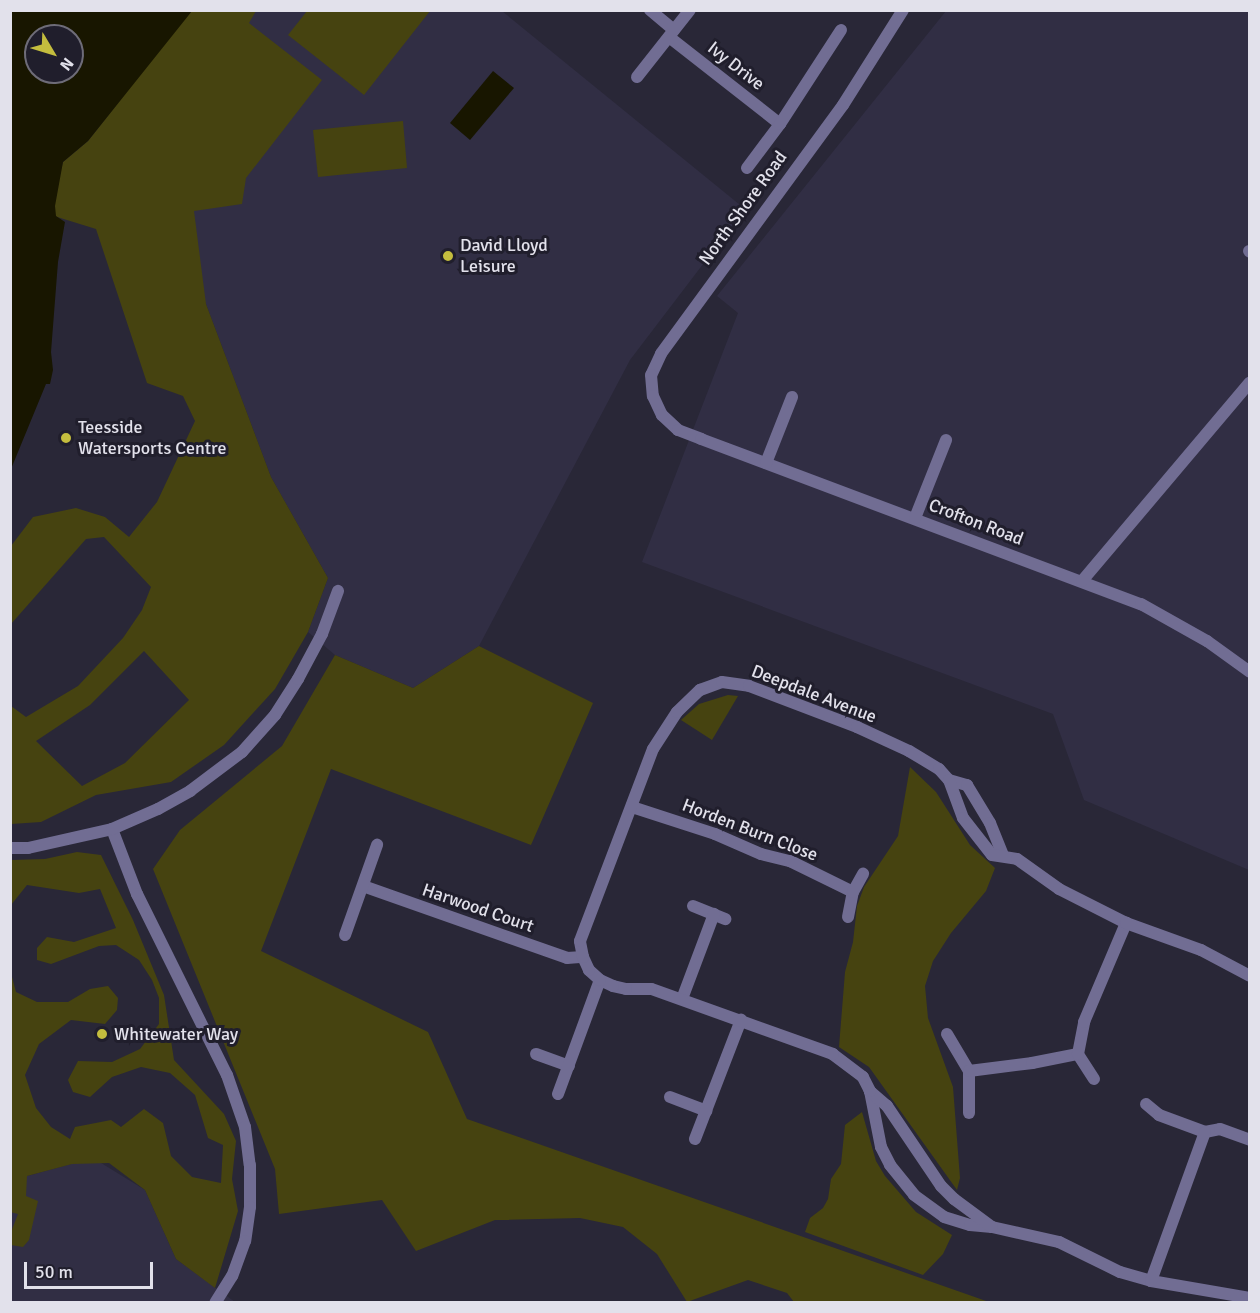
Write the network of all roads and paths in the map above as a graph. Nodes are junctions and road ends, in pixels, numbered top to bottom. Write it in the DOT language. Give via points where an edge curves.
graph roads {
  1 [pos="650,10"];
  2 [pos="690,10"];
  3 [pos="903,10"];
  4 [pos="841,30"];
  5 [pos="672,33"];
  6 [pos="637,77"];
  7 [pos="780,124"];
  8 [pos="747,168"];
  9 [pos="1250,382"];
  10 [pos="792,397"];
  11 [pos="678,430"];
  12 [pos="946,440"];
  13 [pos="766,463"];
  14 [pos="915,518"];
  15 [pos="1082,581"];
  16 [pos="338,591"];
  17 [pos="1250,672"];
  18 [pos="949,780"];
  19 [pos="632,807"];
  20 [pos="112,828"];
  21 [pos="377,845"];
  22 [pos="10,849"];
  23 [pos="1003,856"];
  24 [pos="863,874"];
  25 [pos="363,886"];
  26 [pos="853,892"];
  27 [pos="693,906"];
  28 [pos="714,914"];
  29 [pos="848,917"];
  30 [pos="726,919"];
  31 [pos="1126,923"];
  32 [pos="345,936"];
  33 [pos="583,957"];
  34 [pos="1250,976"];
  35 [pos="600,980"];
  36 [pos="682,999"];
  37 [pos="741,1020"];
  38 [pos="947,1034"];
  39 [pos="536,1054"];
  40 [pos="1078,1054"];
  41 [pos="569,1066"];
  42 [pos="969,1071"];
  43 [pos="1094,1079"];
  44 [pos="870,1091"];
  45 [pos="558,1094"];
  46 [pos="670,1097"];
  47 [pos="1146,1104"];
  48 [pos="706,1111"];
  49 [pos="969,1113"];
  50 [pos="1205,1131"];
  51 [pos="695,1139"];
  52 [pos="1250,1140"];
  53 [pos="993,1227"];
  54 [pos="1151,1281"];
  55 [pos="1250,1298"];
  56 [pos="216,1302"];
  1 -- 5 [label="street, Ivy Drive"];
  2 -- 5 [label="street"];
  3 -- 11 [label="street, North Shore Road" via="843,105 661,354 651,375 653,396 662,415"];
  4 -- 7 [label="street"];
  5 -- 6 [label="street"];
  5 -- 7 [label="street, Ivy Drive"];
  7 -- 8 [label="street"];
  9 -- 15 [label="street"];
  10 -- 13 [label="street"];
  11 -- 13 [label="street, Crofton Road"];
  12 -- 14 [label="street"];
  13 -- 14 [label="street, Crofton Road"];
  14 -- 15 [label="street, Crofton Road"];
  15 -- 17 [label="street, Crofton Road" via="1170,618"];
  16 -- 20 [label="street" via="322,634 298,679 275,715 242,752 190,791"];
  18 -- 19 [label="street, Deepdale Avenue" via="939,769 909,751 857,728 749,686 722,682 700,690 677,712 653,749"];
  18 -- 23 [label="street, Deepdale Avenue" via="967,785 990,823"];
  18 -- 23 [label="street" via="956,807 969,828 992,855"];
  19 -- 26 [label="street, Horden Burn Close" via="790,861"];
  19 -- 33 [label="street, Deepdale Avenue" via="580,941"];
  20 -- 22 [label="street"];
  20 -- 56 [label="street" via="137,894 227,1075 245,1127 250,1166 245,1241 232,1276"];
  21 -- 25 [label="street"];
  23 -- 31 [label="street" via="1017,859 1059,889"];
  24 -- 26 [label="street"];
  25 -- 32 [label="street"];
  25 -- 33 [label="street, Harwood Court" via="567,958"];
  26 -- 29 [label="street"];
  27 -- 28 [label="street"];
  28 -- 30 [label="street"];
  28 -- 36 [label="street"];
  31 -- 34 [label="street" via="1200,950"];
  31 -- 40 [label="street" via="1094,992"];
  33 -- 35 [label="street"];
  35 -- 36 [label="street"];
  35 -- 41 [label="street"];
  36 -- 37 [label="street"];
  37 -- 44 [label="street" via="833,1054 863,1077"];
  37 -- 48 [label="street"];
  38 -- 42 [label="street"];
  39 -- 41 [label="street"];
  40 -- 42 [label="street"];
  40 -- 43 [label="street"];
  41 -- 45 [label="street"];
  42 -- 49 [label="street"];
  44 -- 53 [label="street" via="886,1106 941,1186"];
  44 -- 53 [label="street" via="881,1147 900,1180 944,1216 970,1225"];
  46 -- 48 [label="street"];
  47 -- 50 [label="street" via="1159,1115"];
  48 -- 51 [label="street"];
  50 -- 52 [label="street" via="1221,1129"];
  50 -- 54 [label="street"];
  53 -- 54 [label="street" via="1059,1242 1120,1272"];
  54 -- 55 [label="street"];
}
